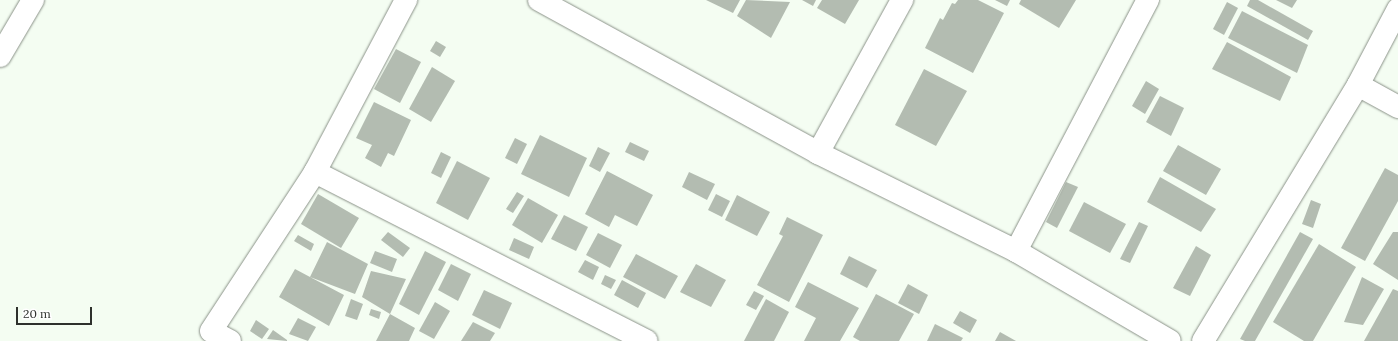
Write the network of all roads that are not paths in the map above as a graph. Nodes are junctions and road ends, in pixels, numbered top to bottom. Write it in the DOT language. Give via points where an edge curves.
graph roads {
  1 [pos="33,0"];
  2 [pos="406,0"];
  3 [pos="539,0"];
  4 [pos="902,0"];
  5 [pos="1148,0"];
  6 [pos="1398,9"];
  7 [pos="0,56"];
  8 [pos="1358,85"];
  9 [pos="1398,107"];
  10 [pos="818,153"];
  11 [pos="315,172"];
  12 [pos="1016,251"];
  13 [pos="230,341"];
  14 [pos="646,341"];
  15 [pos="1170,341"];
  16 [pos="1203,341"];
  1 -- 7 [label="street"];
  2 -- 11 [label="street"];
  3 -- 10 [label="street"];
  4 -- 10 [label="street"];
  5 -- 12 [label="street"];
  6 -- 8 [label="street"];
  8 -- 9 [label="street"];
  8 -- 16 [label="street"];
  10 -- 12 [label="street"];
  11 -- 13 [label="street" via="211,331"];
  11 -- 14 [label="street"];
  12 -- 15 [label="street"];
}
